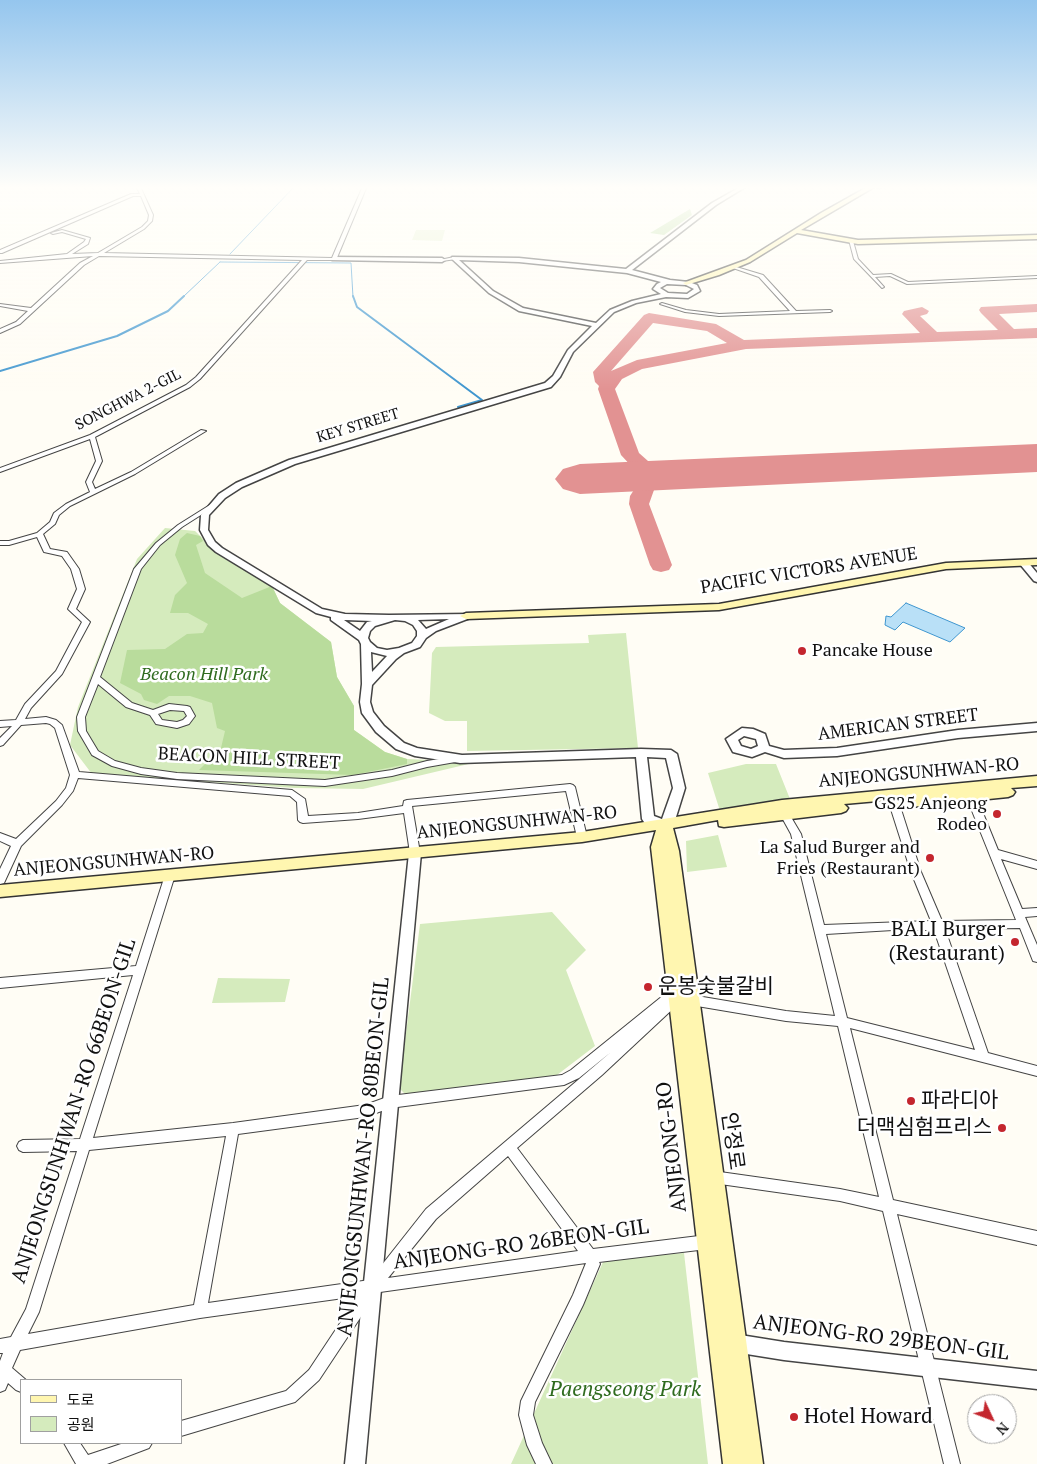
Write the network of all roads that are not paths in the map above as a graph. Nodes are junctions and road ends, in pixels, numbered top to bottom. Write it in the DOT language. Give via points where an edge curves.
graph roads {
  1 [pos="75,254"];
  2 [pos="82,254"];
  3 [pos="88,254"];
  4 [pos="101,254"];
  5 [pos="141,254"];
  6 [pos="336,254"];
  7 [pos="649,254"];
  8 [pos="760,254"];
  9 [pos="772,254"];
  10 [pos="855,254"];
  11 [pos="69,255"];
  12 [pos="454,258"];
  13 [pos="334,259"];
  14 [pos="442,260"];
  15 [pos="303,261"];
  16 [pos="0,262"];
  17 [pos="86,262"];
  18 [pos="735,267"];
  19 [pos="743,270"];
  20 [pos="627,271"];
  21 [pos="872,276"];
  22 [pos="1037,277"];
  23 [pos="686,282"];
  24 [pos="659,283"];
  25 [pos="882,287"];
  26 [pos="697,288"];
  27 [pos="660,294"];
  28 [pos="0,305"];
  29 [pos="32,310"];
  30 [pos="662,311"];
  31 [pos="830,311"];
  32 [pos="794,312"];
  33 [pos="596,325"];
  34 [pos="0,331"];
  35 [pos="203,431"];
  36 [pos="92,436"];
  37 [pos="0,470"];
  38 [pos="93,492"];
  39 [pos="213,505"];
  40 [pos="39,534"];
  41 [pos="0,543"];
  42 [pos="1037,562"];
  43 [pos="1024,563"];
  44 [pos="1037,579"];
  45 [pos="327,614"];
  46 [pos="466,616"];
  47 [pos="401,617"];
  48 [pos="387,618"];
  49 [pos="422,636"];
  50 [pos="364,641"];
  51 [pos="401,651"];
  52 [pos="97,679"];
  53 [pos="367,684"];
  54 [pos="153,713"];
  55 [pos="18,722"];
  56 [pos="0,724"];
  57 [pos="1037,727"];
  58 [pos="0,743"];
  59 [pos="764,748"];
  60 [pos="641,753"];
  61 [pos="462,759"];
  62 [pos="75,775"];
  63 [pos="1037,781"];
  64 [pos="1037,788"];
  65 [pos="969,792"];
  66 [pos="894,803"];
  67 [pos="408,809"];
  68 [pos="785,814"];
  69 [pos="665,825"];
  70 [pos="0,837"];
  71 [pos="582,837"];
  72 [pos="17,844"];
  73 [pos="416,853"];
  74 [pos="994,853"];
  75 [pos="1037,865"];
  76 [pos="170,875"];
  77 [pos="0,880"];
  78 [pos="0,891"];
  79 [pos="1037,912"];
  80 [pos="1018,913"];
  81 [pos="1023,924"];
  82 [pos="938,925"];
  83 [pos="820,930"];
  84 [pos="1037,958"];
  85 [pos="140,970"];
  86 [pos="0,983"];
  87 [pos="680,998"];
  88 [pos="840,1021"];
  89 [pos="983,1056"];
  90 [pos="1037,1071"];
  91 [pos="390,1102"];
  92 [pos="233,1128"];
  93 [pos="84,1145"];
  94 [pos="23,1146"];
  95 [pos="509,1147"];
  96 [pos="706,1177"];
  97 [pos="888,1205"];
  98 [pos="1037,1238"];
  99 [pos="714,1241"];
  100 [pos="590,1256"];
  101 [pos="373,1286"];
  102 [pos="200,1311"];
  103 [pos="728,1343"];
  104 [pos="15,1344"];
  105 [pos="0,1346"];
  106 [pos="928,1366"];
  107 [pos="4,1371"];
  108 [pos="1037,1380"];
  109 [pos="20,1384"];
  110 [pos="0,1385"];
  111 [pos="182,1429"];
  112 [pos="71,1444"];
  113 [pos="141,1444"];
  114 [pos="86,1464"];
  115 [pos="355,1464"];
  116 [pos="544,1464"];
  117 [pos="734,1464"];
  118 [pos="752,1464"];
  119 [pos="952,1464"];
  1 -- 11 [label="street"];
  2 -- 11 [label="street"];
  3 -- 17 [label="street"];
  4 -- 17 [label="street"];
  5 -- 15 [label="street"];
  6 -- 13 [label="street"];
  7 -- 20 [label="street"];
  8 -- 18 [label="main road"];
  9 -- 19 [label="main road"];
  10 -- 21 [label="street"];
  11 -- 16 [label="street"];
  12 -- 14 [label="street"];
  12 -- 20 [label="street" via="519,260"];
  12 -- 33 [label="street" via="491,292 521,310"];
  13 -- 14 [label="street"];
  13 -- 15 [label="street"];
  15 -- 36 [label="street, SONGHWA 2-GIL" via="198,378"];
  17 -- 29 [label="street"];
  18 -- 19 [label="street"];
  18 -- 23 [label="main road"];
  19 -- 26 [label="main road"];
  19 -- 32 [label="street" via="762,276"];
  20 -- 24 [label="street"];
  21 -- 22 [label="street" via="891,275 907,283"];
  21 -- 25 [label="street"];
  23 -- 24 [label="street"];
  23 -- 26 [label="street"];
  24 -- 27 [label="street" via="656,288"];
  26 -- 27 [label="street" via="697,292 690,296"];
  27 -- 33 [label="street, KEY STREET" via="619,308"];
  28 -- 29 [label="street"];
  29 -- 34 [label="street" via="18,323"];
  30 -- 32 [label="street" via="665,305 713,314"];
  31 -- 32 [label="street"];
  33 -- 39 [label="street, KEY STREET" via="570,351 548,385 292,462 239,485"];
  35 -- 38 [label="street" via="134,473"];
  36 -- 37 [label="street, SONGHWA 2-GIL"];
  36 -- 38 [label="street" via="99,461 89,482"];
  38 -- 40 [label="street" via="56,514 53,524"];
  39 -- 45 [label="street" via="205,515 204,525 211,543"];
  39 -- 52 [label="street, BEACON HILL STREET" via="158,544 138,569"];
  40 -- 41 [label="street"];
  40 -- 55 [label="street" via="47,550 64,554 75,569 81,590 72,609 86,622 59,672"];
  42 -- 43 [label="main road, PACIFIC VICTORS AVENUE"];
  43 -- 44 [label="street"];
  43 -- 46 [label="main road, PACIFIC VICTORS AVENUE" via="946,566 719,607"];
  45 -- 48 [label="street"];
  45 -- 50 [label="street"];
  46 -- 47 [label="street"];
  46 -- 49 [label="street"];
  47 -- 48 [label="street"];
  47 -- 49 [label="street" via="417,623"];
  48 -- 50 [label="street" via="371,624 365,630"];
  49 -- 51 [label="street" via="416,645"];
  50 -- 51 [label="street" via="380,652"];
  50 -- 53 [label="street"];
  51 -- 53 [label="street"];
  52 -- 54 [label="street" via="129,705"];
  52 -- 61 [label="street, BEACON HILL STREET" via="81,717 82,731 95,752 112,763 141,771 325,784"];
  53 -- 61 [label="street" via="365,702 368,713 391,740 414,752"];
  55 -- 56 [label="street"];
  55 -- 58 [label="street"];
  55 -- 62 [label="street" via="46,720 59,727"];
  57 -- 59 [label="street, AMERICAN STREET" via="958,734 837,752 784,754"];
  60 -- 61 [label="street, BEACON HILL STREET"];
  60 -- 69 [label="street" via="648,819"];
  60 -- 69 [label="street, BEACON HILL STREET" via="671,754 679,788"];
  62 -- 67 [label="street" via="292,793 302,801 303,820"];
  62 -- 72 [label="street" via="70,789"];
  63 -- 65 [label="main road, ANJEONGSUNHWAN-RO"];
  64 -- 65 [label="main road"];
  65 -- 66 [label="main road"];
  65 -- 69 [label="main road, ANJEONGSUNHWAN-RO" via="782,804"];
  65 -- 74 [label="street"];
  66 -- 68 [label="main road"];
  66 -- 82 [label="street" via="916,872"];
  67 -- 71 [label="street" via="407,802 570,787"];
  67 -- 73 [label="street"];
  68 -- 69 [label="main road" via="690,827"];
  68 -- 83 [label="street" via="796,834"];
  69 -- 71 [label="main road, ANJEONGSUNHWAN-RO"];
  69 -- 87 [label="main road" via="658,848"];
  70 -- 72 [label="street, ANJEONGSUNHWAN-RO"];
  71 -- 73 [label="main road, ANJEONGSUNHWAN-RO"];
  72 -- 77 [label="street, ANJEONGSUNHWAN-RO"];
  73 -- 76 [label="main road, ANJEONGSUNHWAN-RO"];
  73 -- 91 [label="street, ANJEONGSUNHWAN-RO 80BEON-GIL"];
  74 -- 75 [label="street"];
  74 -- 80 [label="street"];
  76 -- 78 [label="main road, ANJEONGSUNHWAN-RO"];
  76 -- 85 [label="street, ANJEONGSUNHWAN-RO 66BEON-GIL"];
  79 -- 80 [label="street"];
  80 -- 81 [label="street"];
  81 -- 82 [label="street"];
  81 -- 84 [label="street"];
  82 -- 83 [label="street"];
  82 -- 89 [label="street"];
  83 -- 88 [label="street"];
  85 -- 86 [label="street"];
  85 -- 93 [label="street, ANJEONGSUNHWAN-RO 66BEON-GIL"];
  87 -- 88 [label="street" via="786,1016"];
  87 -- 91 [label="street" via="564,1080"];
  87 -- 95 [label="street"];
  87 -- 96 [label="main road, 안정로"];
  88 -- 89 [label="street"];
  88 -- 97 [label="street"];
  89 -- 90 [label="street"];
  91 -- 92 [label="street" via="365,1111"];
  91 -- 101 [label="street, ANJEONGSUNHWAN-RO 80BEON-GIL"];
  92 -- 93 [label="street"];
  92 -- 102 [label="street"];
  93 -- 94 [label="street"];
  93 -- 104 [label="street, ANJEONGSUNHWAN-RO 66BEON-GIL" via="32,1312"];
  95 -- 100 [label="street"];
  95 -- 101 [label="street" via="430,1214"];
  96 -- 97 [label="street" via="840,1195"];
  96 -- 99 [label="main road, 안정로"];
  97 -- 98 [label="street"];
  97 -- 106 [label="street"];
  99 -- 100 [label="street, ANJEONG-RO 26BEON-GIL"];
  99 -- 103 [label="main road, 안정로"];
  100 -- 101 [label="street, ANJEONG-RO 26BEON-GIL"];
  100 -- 116 [label="street" via="592,1264 578,1300 528,1400 526,1415"];
  101 -- 102 [label="street, ANJEONG-RO 26BEON-GIL"];
  101 -- 111 [label="street" via="314,1375 290,1397"];
  101 -- 115 [label="street, ANJEONGSUNHWAN-RO 80BEON-GIL"];
  102 -- 104 [label="street, ANJEONG-RO 26BEON-GIL"];
  103 -- 106 [label="street, ANJEONG-RO 29BEON-GIL"];
  103 -- 117 [label="main road"];
  103 -- 118 [label="main road, 안정로"];
  104 -- 105 [label="street, ANJEONG-RO 26BEON-GIL"];
  104 -- 107 [label="street, ANJEONGSUNHWAN-RO 66BEON-GIL"];
  106 -- 108 [label="street, ANJEONG-RO 29BEON-GIL"];
  106 -- 119 [label="street"];
  107 -- 109 [label="street"];
  107 -- 110 [label="street, ANJEONGSUNHWAN-RO 66BEON-GIL"];
  112 -- 114 [label="street"];
  113 -- 114 [label="street"];
}
